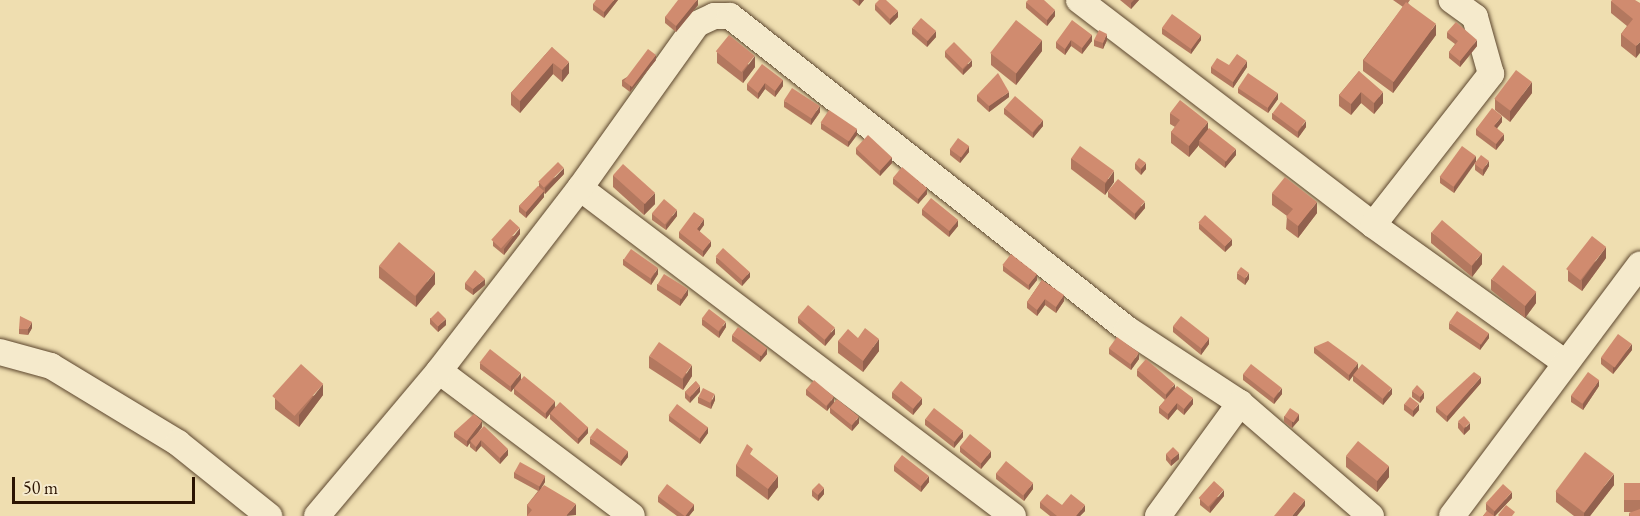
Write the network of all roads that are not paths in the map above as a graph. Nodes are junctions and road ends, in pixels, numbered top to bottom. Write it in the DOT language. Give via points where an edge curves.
graph roads {
  1 [pos="1079,0"];
  2 [pos="1452,0"];
  3 [pos="580,188"];
  4 [pos="1372,225"];
  5 [pos="1640,265"];
  6 [pos="0,352"];
  7 [pos="1566,363"];
  8 [pos="439,371"];
  9 [pos="1240,403"];
  10 [pos="269,516"];
  11 [pos="317,516"];
  12 [pos="632,516"];
  13 [pos="1014,516"];
  14 [pos="1158,516"];
  15 [pos="1371,516"];
  16 [pos="1452,516"];
  1 -- 4 [label="street"];
  2 -- 4 [label="street" via="1475,17 1491,74"];
  3 -- 8 [label="street"];
  3 -- 9 [label="street" via="697,24 730,16 1127,329"];
  3 -- 13 [label="street"];
  4 -- 7 [label="street"];
  5 -- 7 [label="street"];
  6 -- 10 [label="street" via="51,366 178,443"];
  7 -- 16 [label="street"];
  8 -- 11 [label="street"];
  8 -- 12 [label="street"];
  9 -- 14 [label="street"];
  9 -- 15 [label="street"];
}
